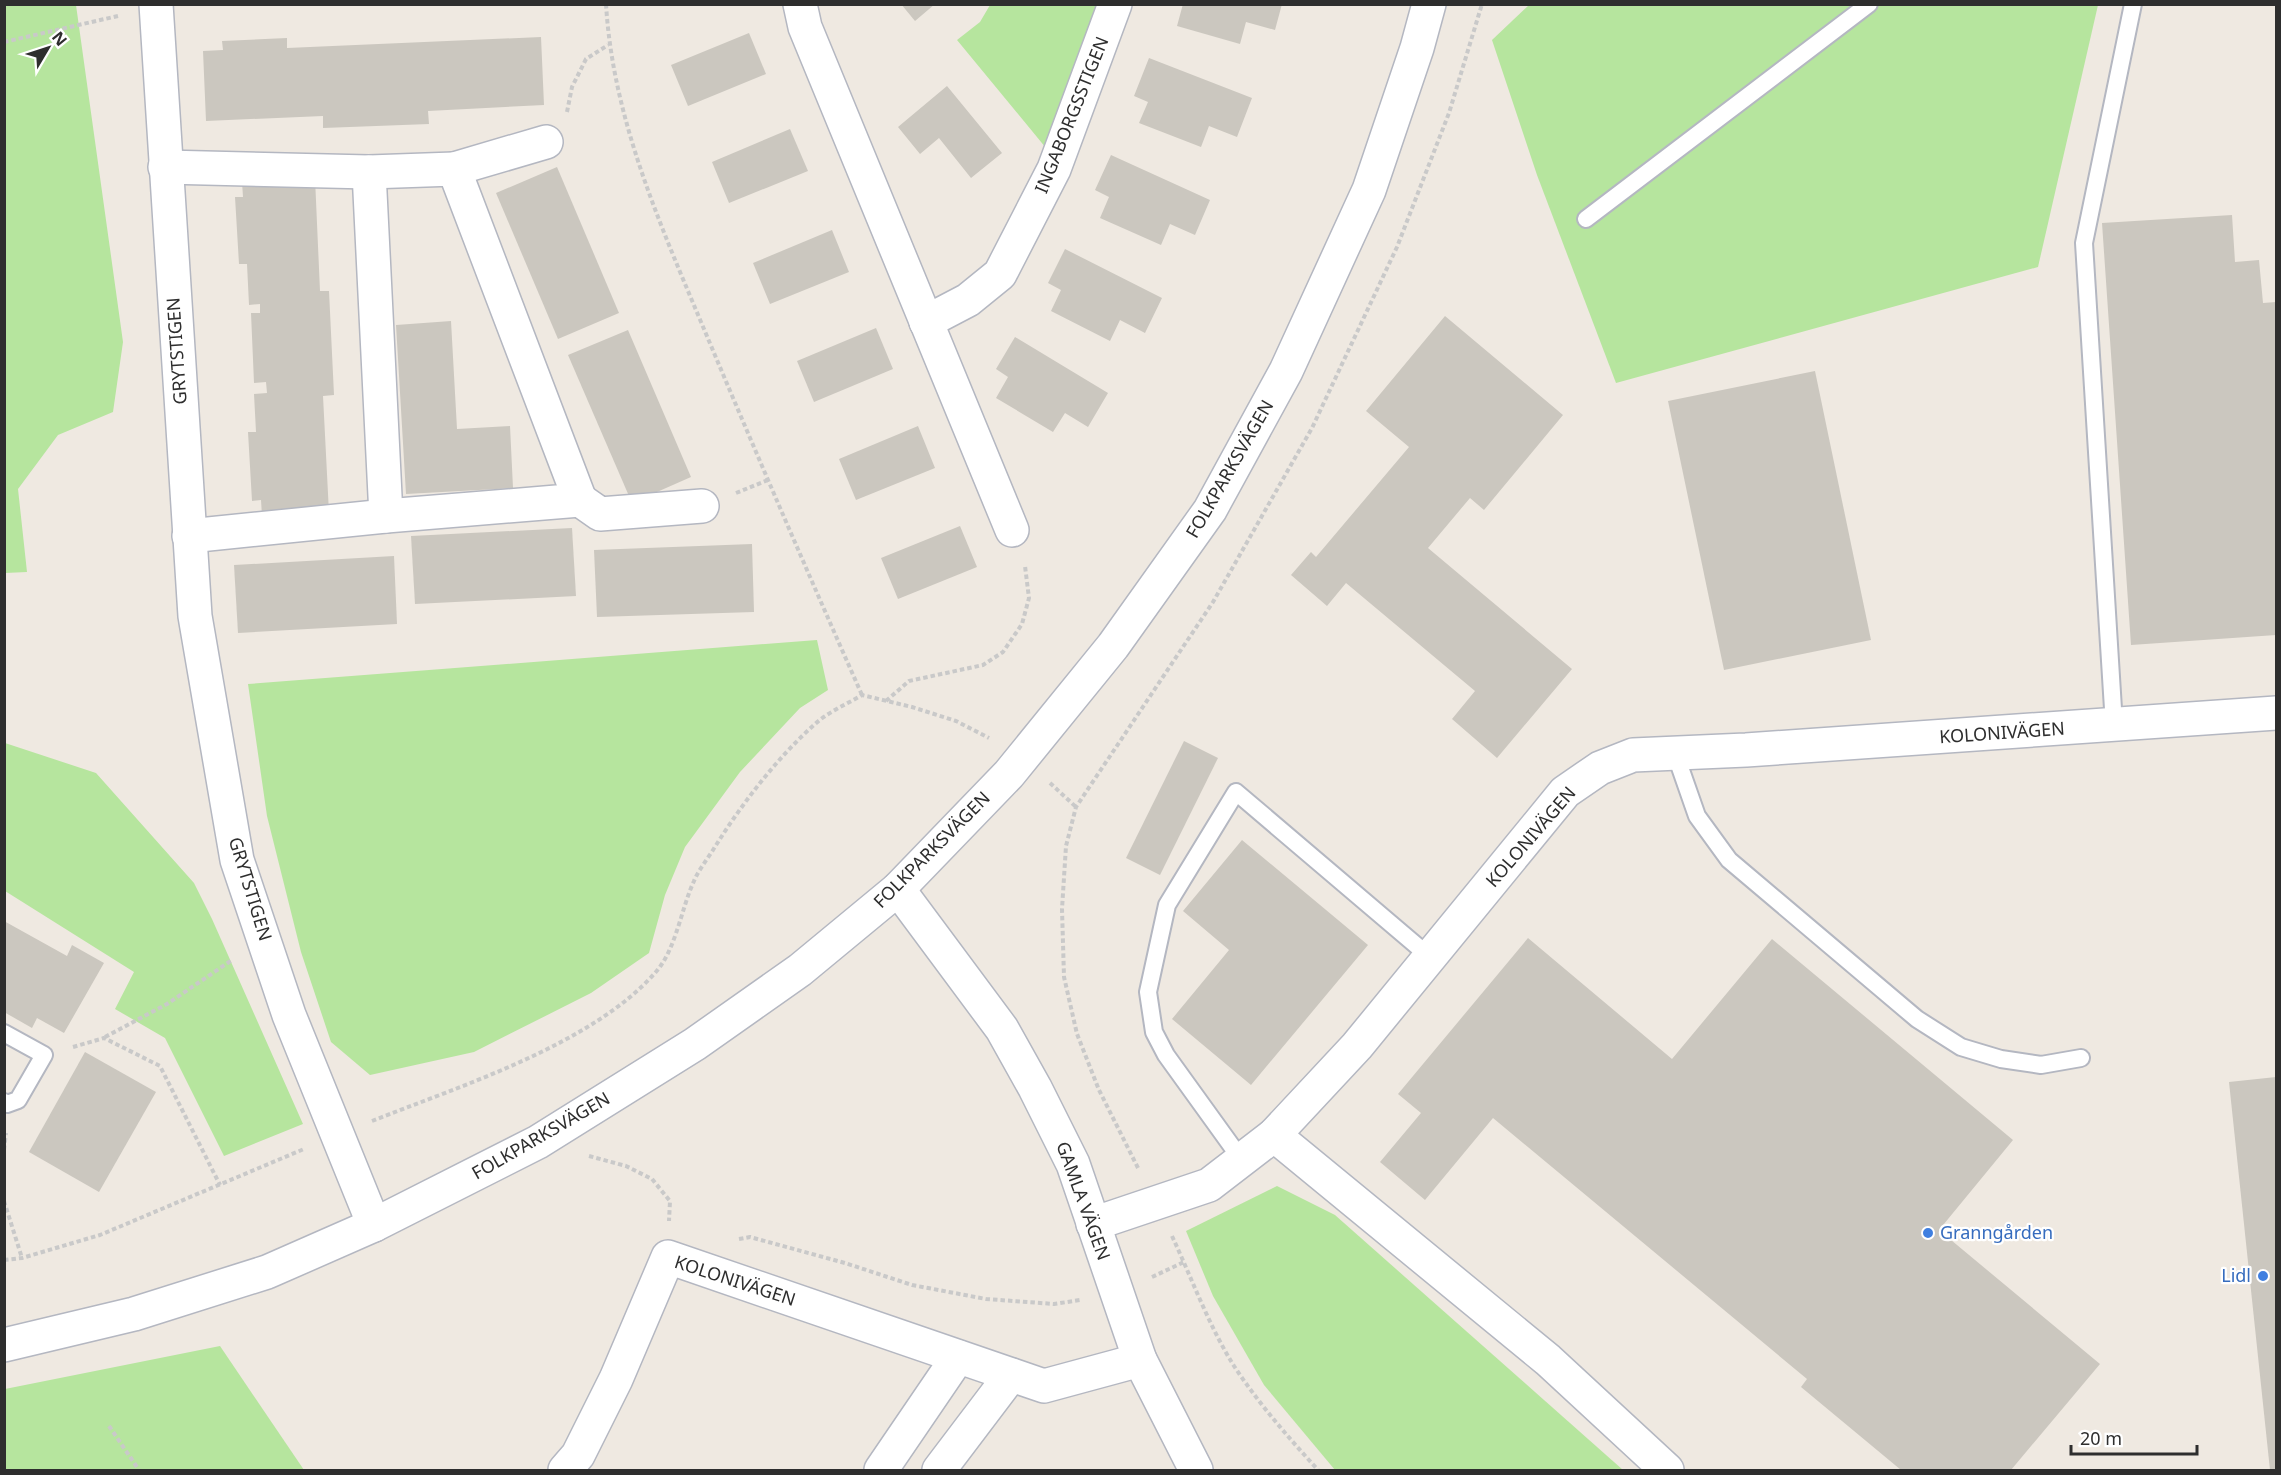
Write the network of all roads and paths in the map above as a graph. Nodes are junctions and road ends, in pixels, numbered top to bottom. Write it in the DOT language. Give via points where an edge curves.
graph roads {
  1 [pos="606,4"];
  2 [pos="800,4"];
  3 [pos="1115,4"];
  4 [pos="1429,4"];
  5 [pos="1869,4"];
  6 [pos="2133,4"];
  7 [pos="156,6"];
  8 [pos="4,42"];
  9 [pos="608,45"];
  10 [pos="546,142"];
  11 [pos="165,167"];
  12 [pos="454,169"];
  13 [pos="369,172"];
  14 [pos="1586,219"];
  15 [pos="926,322"];
  16 [pos="580,500"];
  17 [pos="702,506"];
  18 [pos="386,516"];
  19 [pos="1012,530"];
  20 [pos="189,536"];
  21 [pos="862,695"];
  22 [pos="885,701"];
  23 [pos="2277,713"];
  24 [pos="2114,725"];
  25 [pos="996,741"];
  26 [pos="1675,753"];
  27 [pos="1048,780"];
  28 [pos="898,889"];
  29 [pos="264,938"];
  30 [pos="1430,957"];
  31 [pos="4,1033"];
  32 [pos="104,1038"];
  33 [pos="44,1055"];
  34 [pos="2081,1058"];
  35 [pos="4,1102"];
  36 [pos="338,1135"];
  37 [pos="1274,1135"];
  38 [pos="5,1137"];
  39 [pos="538,1142"];
  40 [pos="4,1150"];
  41 [pos="1241,1159"];
  42 [pos="220,1185"];
  43 [pos="4,1201"];
  44 [pos="1156,1203"];
  45 [pos="1093,1224"];
  46 [pos="374,1225"];
  47 [pos="730,1242"];
  48 [pos="668,1257"];
  49 [pos="22,1258"];
  50 [pos="4,1260"];
  51 [pos="1184,1262"];
  52 [pos="1116,1293"];
  53 [pos="4,1345"];
  54 [pos="958,1357"];
  55 [pos="1140,1360"];
  56 [pos="1011,1375"];
  57 [pos="109,1426"];
  58 [pos="139,1470"];
  59 [pos="565,1470"];
  60 [pos="881,1470"];
  61 [pos="939,1470"];
  62 [pos="1196,1470"];
  63 [pos="1318,1470"];
  64 [pos="1667,1470"];
  1 -- 9 [label="path"];
  2 -- 15 [label="street" via="805,27"];
  3 -- 15 [label="street, INGABORGSSTIGEN" via="1054,170 1000,274 968,300"];
  4 -- 28 [label="street, FOLKPARKSVÄGEN" via="1370,190 1286,371 1210,510 1113,646 1009,774"];
  5 -- 14 [label="lane"];
  6 -- 24 [label="lane" via="2084,243"];
  7 -- 8 [label="path"];
  7 -- 11 [label="street, GRYTSTIGEN"];
  9 -- 10 [label="path" via="586,59 567,112"];
  9 -- 21 [label="path" via="630,138 664,232"];
  10 -- 12 [label="street"];
  11 -- 13 [label="street"];
  11 -- 20 [label="street, GRYTSTIGEN"];
  12 -- 13 [label="street"];
  12 -- 16 [label="street"];
  13 -- 18 [label="street"];
  15 -- 19 [label="street"];
  16 -- 17 [label="street" via="600,514"];
  16 -- 18 [label="street"];
  18 -- 20 [label="street"];
  19 -- 22 [label="path" via="1027,571 1029,598 1022,624 1003,652 983,665 909,681"];
  20 -- 29 [label="street, GRYTSTIGEN" via="195,616 237,860"];
  21 -- 22 [label="path"];
  21 -- 36 [label="path" via="817,723 778,762 734,816 694,880 657,971 636,993 582,1030 517,1063"];
  22 -- 25 [label="path" via="957,721"];
  23 -- 24 [label="street, KOLONIVÄGEN"];
  24 -- 26 [label="street, KOLONIVÄGEN"];
  26 -- 30 [label="street, KOLONIVÄGEN" via="1633,755 1600,768 1566,792"];
  26 -- 34 [label="lane" via="1696,816 1729,860 1917,1019 1962,1047 2001,1059 2041,1065"];
  27 -- 44 [label="path" via="1076,807 1066,846 1062,909 1064,977 1077,1034 1099,1090"];
  28 -- 39 [label="street, FOLKPARKSVÄGEN" via="800,970"];
  28 -- 45 [label="street, GAMLA VÄGEN" via="1002,1029 1073,1164"];
  29 -- 32 [label="path" via="167,1004"];
  29 -- 36 [label="street, GRYTSTIGEN" via="289,1016"];
  30 -- 37 [label="street, KOLONIVÄGEN" via="1357,1046"];
  30 -- 41 [label="lane" via="1236,792 1167,905 1148,992 1154,1032 1166,1055"];
  31 -- 33 [label="lane"];
  32 -- 33 [label="path"];
  32 -- 42 [label="path" via="160,1066"];
  33 -- 35 [label="lane" via="18,1100"];
  36 -- 42 [label="path"];
  36 -- 46 [label="street, GRYTSTIGEN"];
  37 -- 41 [label="street, KOLONIVÄGEN"];
  37 -- 64 [label="street" via="1548,1360"];
  38 -- 40 [label="path"];
  39 -- 46 [label="street, FOLKPARKSVÄGEN"];
  39 -- 48 [label="path" via="626,1166 652,1179 670,1201"];
  41 -- 44 [label="street, KOLONIVÄGEN" via="1209,1185"];
  42 -- 49 [label="path" via="100,1235"];
  43 -- 49 [label="path"];
  44 -- 45 [label="street, KOLONIVÄGEN"];
  44 -- 51 [label="path"];
  45 -- 52 [label="street, GAMLA VÄGEN"];
  46 -- 53 [label="street, FOLKPARKSVÄGEN" via="256,1275 134,1314"];
  47 -- 52 [label="path" via="750,1237 912,1285 986,1299 1054,1304"];
  48 -- 54 [label="street, KOLONIVÄGEN"];
  48 -- 59 [label="street, KOLONIVÄGEN" via="616,1379 578,1455"];
  49 -- 50 [label="path"];
  51 -- 52 [label="path"];
  51 -- 63 [label="path" via="1234,1364 1270,1416"];
  52 -- 55 [label="street, GAMLA VÄGEN"];
  54 -- 56 [label="street, KOLONIVÄGEN"];
  54 -- 60 [label="street"];
  55 -- 56 [label="street, KOLONIVÄGEN" via="1044,1386"];
  55 -- 62 [label="street, GAMLA VÄGEN"];
  56 -- 61 [label="street"];
  57 -- 58 [label="path"];
}
